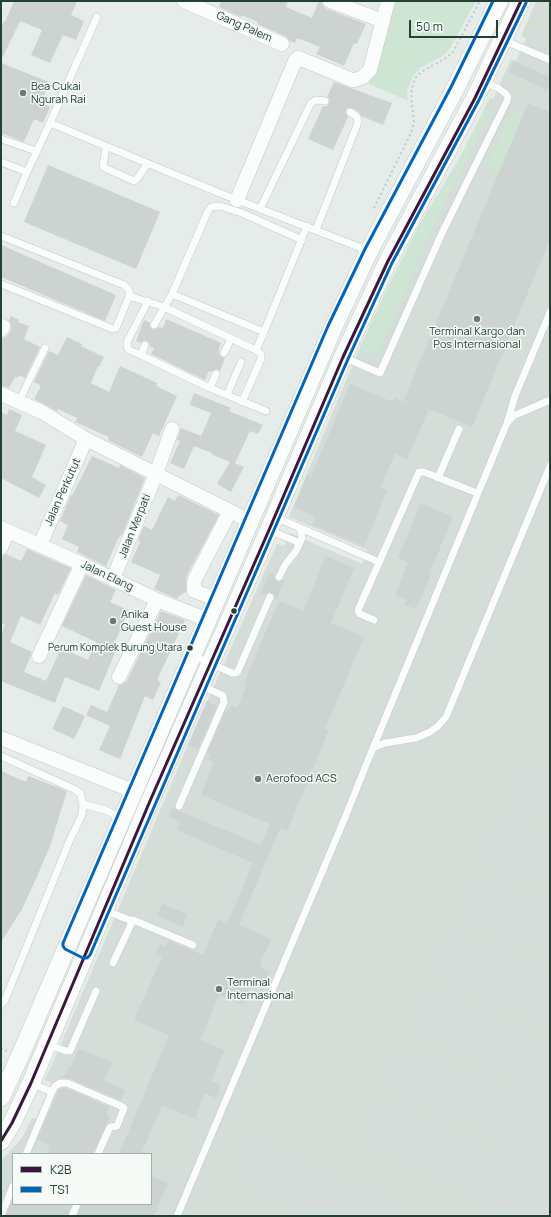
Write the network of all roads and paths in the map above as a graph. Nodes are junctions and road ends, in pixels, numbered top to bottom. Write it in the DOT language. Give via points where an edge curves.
graph roads {
  1 [pos="184,1"];
  2 [pos="330,1"];
  3 [pos="388,1"];
  4 [pos="499,1"];
  5 [pos="521,1"];
  6 [pos="97,17"];
  7 [pos="383,21"];
  8 [pos="484,32"];
  9 [pos="503,40"];
  10 [pos="282,44"];
  11 [pos="550,60"];
  12 [pos="484,82"];
  13 [pos="325,101"];
  14 [pos="350,112"];
  15 [pos="50,123"];
  16 [pos="431,136"];
  17 [pos="1,139"];
  18 [pos="450,146"];
  19 [pos="106,148"];
  20 [pos="36,151"];
  21 [pos="1,162"];
  22 [pos="147,164"];
  23 [pos="27,172"];
  24 [pos="237,200"];
  25 [pos="14,203"];
  26 [pos="260,209"];
  27 [pos="307,226"];
  28 [pos="316,230"];
  29 [pos="1,236"];
  30 [pos="302,240"];
  31 [pos="369,251"];
  32 [pos="1,284"];
  33 [pos="172,294"];
  34 [pos="129,296"];
  35 [pos="148,301"];
  36 [pos="164,307"];
  37 [pos="550,312"];
  38 [pos="154,325"];
  39 [pos="264,332"];
  40 [pos="231,339"];
  41 [pos="145,345"];
  42 [pos="45,348"];
  43 [pos="256,350"];
  44 [pos="224,353"];
  45 [pos="141,355"];
  46 [pos="342,357"];
  47 [pos="241,362"];
  48 [pos="216,374"];
  49 [pos="210,388"];
  50 [pos="1,394"];
  51 [pos="226,395"];
  52 [pos="550,400"];
  53 [pos="18,402"];
  54 [pos="242,402"];
  55 [pos="266,411"];
  56 [pos="507,424"];
  57 [pos="172,429"];
  58 [pos="459,429"];
  59 [pos="86,439"];
  60 [pos="550,466"];
  61 [pos="156,474"];
  62 [pos="438,478"];
  63 [pos="477,493"];
  64 [pos="230,511"];
  65 [pos="250,521"];
  66 [pos="272,523"];
  67 [pos="300,528"];
  68 [pos="4,530"];
  69 [pos="300,543"];
  70 [pos="40,545"];
  71 [pos="1,547"];
  72 [pos="380,562"];
  73 [pos="82,564"];
  74 [pos="279,577"];
  75 [pos="113,579"];
  76 [pos="194,591"];
  77 [pos="270,597"];
  78 [pos="217,599"];
  79 [pos="157,600"];
  80 [pos="202,618"];
  81 [pos="374,620"];
  82 [pos="192,655"];
  83 [pos="39,656"];
  84 [pos="210,663"];
  85 [pos="119,677"];
  86 [pos="200,685"];
  87 [pos="1,738"];
  88 [pos="373,748"];
  89 [pos="1,756"];
  90 [pos="133,791"];
  91 [pos="83,804"];
  92 [pos="179,806"];
  93 [pos="122,818"];
  94 [pos="104,910"];
  95 [pos="132,921"];
  96 [pos="68,945"];
  97 [pos="193,945"];
  98 [pos="85,953"];
  99 [pos="113,963"];
  100 [pos="96,991"];
  101 [pos="1,1005"];
  102 [pos="47,1043"];
  103 [pos="31,1083"];
  104 [pos="52,1092"];
  105 [pos="1,1097"];
  106 [pos="1,1141"];
  107 [pos="26,1153"];
  108 [pos="98,1153"];
  109 [pos="12,1188"];
  110 [pos="77,1205"];
  111 [pos="1,1216"];
  112 [pos="72,1216"];
  113 [pos="177,1216"];
  1 -- 10 [label="street, Gang Palem"];
  2 -- 7 [label="street"];
  3 -- 7 [label="street"];
  4 -- 8 [label="street"];
  5 -- 9 [label="street"];
  6 -- 15 [label="lane"];
  7 -- 24 [label="street" via="370,70 359,79 352,80 301,58 296,59"];
  8 -- 9 [label="street"];
  8 -- 16 [label="street"];
  9 -- 11 [label="lane"];
  9 -- 12 [label="street"];
  12 -- 18 [label="street"];
  12 -- 46 [label="lane" via="505,93 507,101 442,233 380,373"];
  13 -- 26 [label="lane" via="316,100 311,103"];
  14 -- 28 [label="lane" via="356,116 357,125"];
  15 -- 19 [label="lane"];
  15 -- 20 [label="lane"];
  16 -- 18 [label="street"];
  16 -- 31 [label="street"];
  17 -- 20 [label="lane"];
  18 -- 46 [label="street" via="391,255"];
  19 -- 22 [label="lane"];
  19 -- 22 [label="lane" via="103,166 134,181"];
  20 -- 23 [label="lane"];
  21 -- 23 [label="lane"];
  22 -- 24 [label="lane"];
  23 -- 25 [label="lane"];
  24 -- 26 [label="lane"];
  26 -- 27 [label="lane"];
  27 -- 28 [label="lane"];
  27 -- 30 [label="lane"];
  28 -- 31 [label="lane"];
  29 -- 34 [label="lane" via="124,285"];
  30 -- 33 [label="lane" via="242,214 214,206 208,211"];
  30 -- 39 [label="lane"];
  31 -- 65 [label="street" via="330,334"];
  32 -- 34 [label="lane" via="113,329 116,328"];
  33 -- 36 [label="lane"];
  33 -- 39 [label="lane"];
  34 -- 35 [label="lane"];
  35 -- 36 [label="lane"];
  35 -- 45 [label="lane" via="127,342 129,350"];
  36 -- 38 [label="lane"];
  36 -- 40 [label="lane"];
  37 -- 56 [label="lane" via="515,396"];
  39 -- 43 [label="lane"];
  40 -- 43 [label="lane"];
  40 -- 44 [label="lane"];
  41 -- 45 [label="lane"];
  42 -- 53 [label="lane"];
  43 -- 54 [label="lane" via="261,354 261,359"];
  45 -- 49 [label="lane"];
  46 -- 66 [label="street"];
  47 -- 51 [label="lane"];
  48 -- 49 [label="lane"];
  49 -- 51 [label="lane"];
  50 -- 53 [label="street"];
  51 -- 54 [label="lane"];
  52 -- 56 [label="lane" via="513,416"];
  53 -- 59 [label="street" via="42,412"];
  54 -- 55 [label="lane"];
  56 -- 63 [label="lane"];
  57 -- 61 [label="street, Jalan Merpati"];
  58 -- 62 [label="lane"];
  59 -- 61 [label="street"];
  59 -- 70 [label="street, Jalan Perkutut"];
  60 -- 88 [label="lane" via="446,717 430,732 416,738 385,743"];
  61 -- 64 [label="street"];
  61 -- 75 [label="street, Jalan Merpati"];
  62 -- 63 [label="lane"];
  62 -- 72 [label="lane" via="419,472"];
  63 -- 88 [label="lane"];
  64 -- 65 [label="street"];
  64 -- 76 [label="street" via="195,579"];
  65 -- 78 [label="street"];
  66 -- 67 [label="lane"];
  66 -- 69 [label="lane"];
  66 -- 84 [label="street"];
  67 -- 69 [label="lane"];
  67 -- 72 [label="lane"];
  68 -- 70 [label="street, Jalan Elang"];
  68 -- 71 [label="street"];
  69 -- 74 [label="lane"];
  70 -- 73 [label="street, Jalan Elang"];
  72 -- 81 [label="lane" via="358,611"];
  73 -- 75 [label="street, Jalan Elang"];
  73 -- 83 [label="street"];
  75 -- 79 [label="street, Jalan Elang"];
  76 -- 78 [label="street"];
  76 -- 80 [label="street"];
  77 -- 84 [label="lane" via="238,671 232,672"];
  78 -- 80 [label="street"];
  79 -- 80 [label="street, Jalan Elang"];
  79 -- 85 [label="street"];
  80 -- 82 [label="street"];
  82 -- 84 [label="lane"];
  82 -- 90 [label="street"];
  84 -- 86 [label="street"];
  86 -- 92 [label="lane" via="223,696 224,702"];
  86 -- 94 [label="street"];
  87 -- 90 [label="street"];
  88 -- 113 [label="lane"];
  89 -- 91 [label="lane" via="74,789 80,793"];
  90 -- 93 [label="street"];
  91 -- 93 [label="lane"];
  91 -- 101 [label="lane" via="82,815"];
  93 -- 96 [label="street"];
  94 -- 95 [label="lane"];
  94 -- 98 [label="street"];
  95 -- 97 [label="lane" via="137,920"];
  95 -- 99 [label="lane"];
  96 -- 98 [label="street"];
  96 -- 105 [label="street"];
  98 -- 102 [label="street"];
  100 -- 102 [label="lane" via="70,1051"];
  102 -- 103 [label="street"];
  103 -- 104 [label="lane"];
  103 -- 106 [label="street"];
  104 -- 107 [label="lane"];
  104 -- 108 [label="lane" via="58,1084 67,1083 123,1107 117,1126 110,1127"];
  109 -- 111 [label="lane"];
  110 -- 112 [label="lane"];
}
